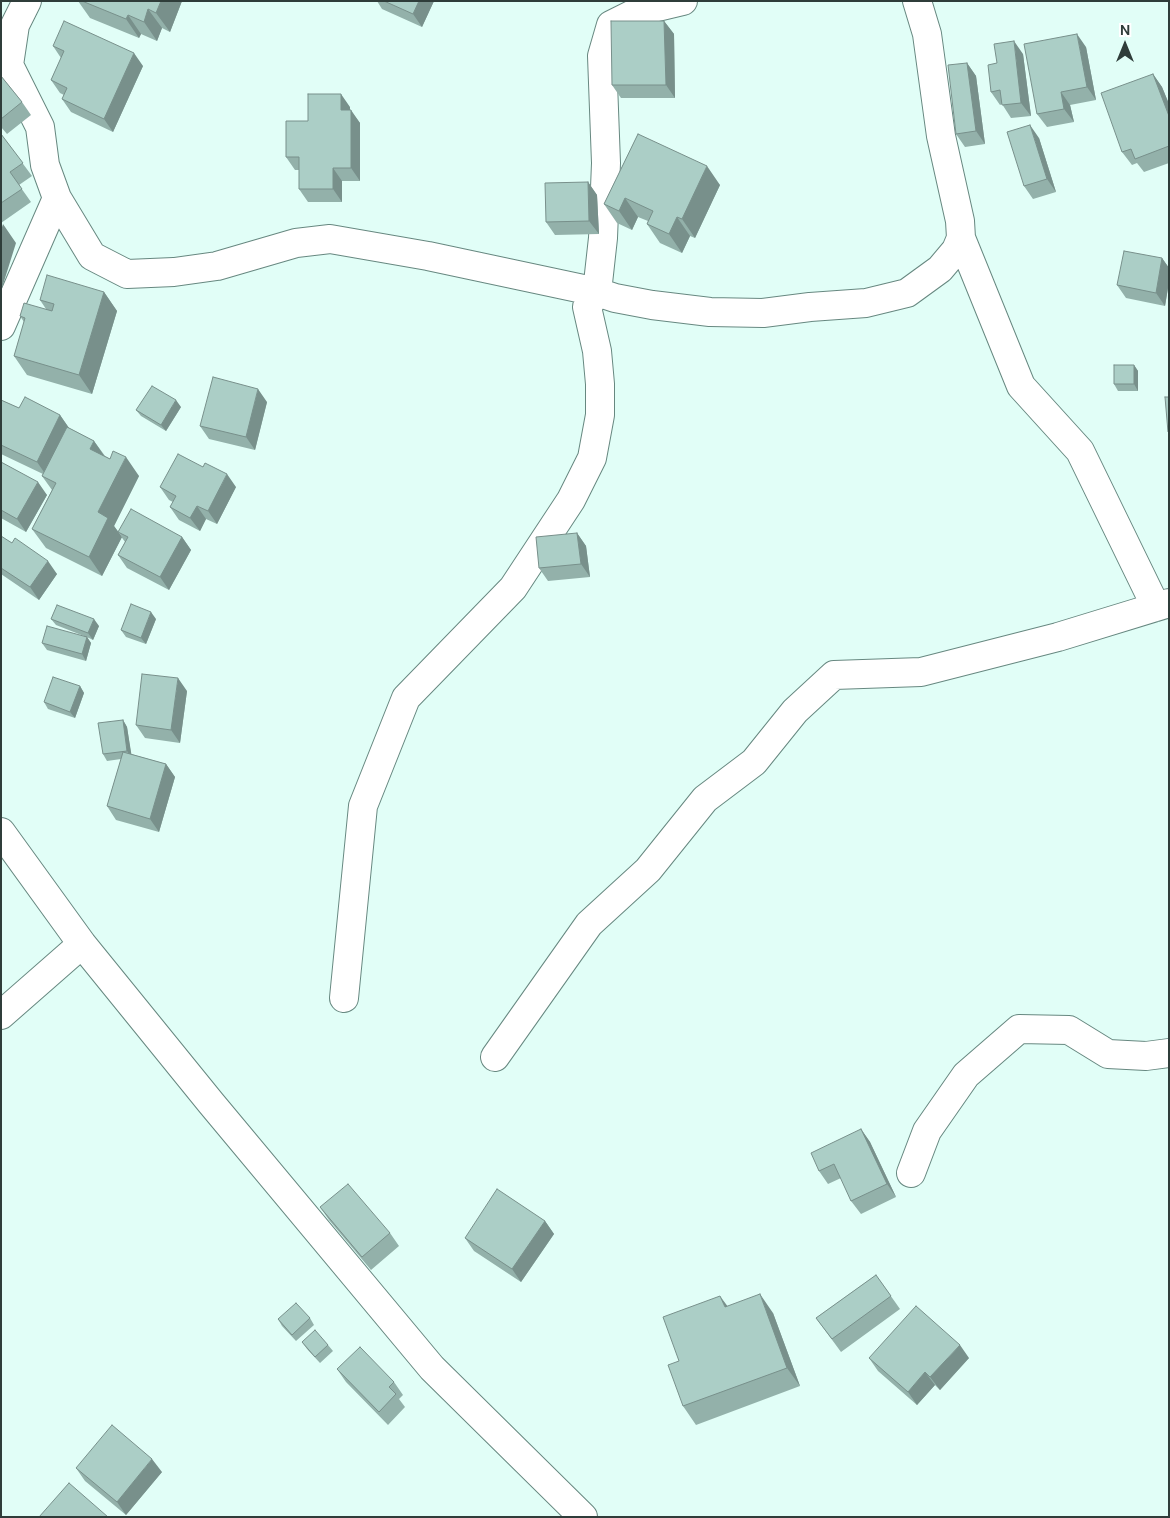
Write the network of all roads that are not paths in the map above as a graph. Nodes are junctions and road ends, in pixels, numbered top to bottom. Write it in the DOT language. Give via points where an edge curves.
graph roads {
  1 [pos="27,1"];
  2 [pos="683,1"];
  3 [pos="917,1"];
  4 [pos="5,65"];
  5 [pos="57,198"];
  6 [pos="961,238"];
  7 [pos="597,292"];
  8 [pos="1,326"];
  9 [pos="1163,605"];
  10 [pos="1,832"];
  11 [pos="82,944"];
  12 [pos="344,998"];
  13 [pos="1,1016"];
  14 [pos="1169,1053"];
  15 [pos="495,1057"];
  16 [pos="911,1173"];
  17 [pos="583,1517"];
  1 -- 4 [label="street" via="15,24"];
  2 -- 7 [label="street" via="637,12 611,25 602,56 606,162 604,238"];
  3 -- 6 [label="street" via="927,34 941,136"];
  4 -- 5 [label="street" via="40,127 44,165"];
  5 -- 7 [label="street" via="92,256 127,274 217,266 296,243 330,239"];
  5 -- 8 [label="street"];
  6 -- 7 [label="street" via="956,250 940,268 908,293 866,303 763,313 710,312 652,305"];
  6 -- 9 [label="street" via="1021,386 1080,451"];
  7 -- 12 [label="street" via="587,307 597,351 600,384 600,415 592,458 571,500 513,588 406,698 364,806"];
  9 -- 15 [label="street" via="1058,637 921,672 834,675 795,711 754,762 705,799 648,870 589,924"];
  10 -- 11 [label="street"];
  11 -- 13 [label="street"];
  11 -- 17 [label="street" via="432,1368"];
  14 -- 16 [label="street" via="1146,1056 1108,1054 1069,1030 1019,1029 966,1074 927,1131"];
}
